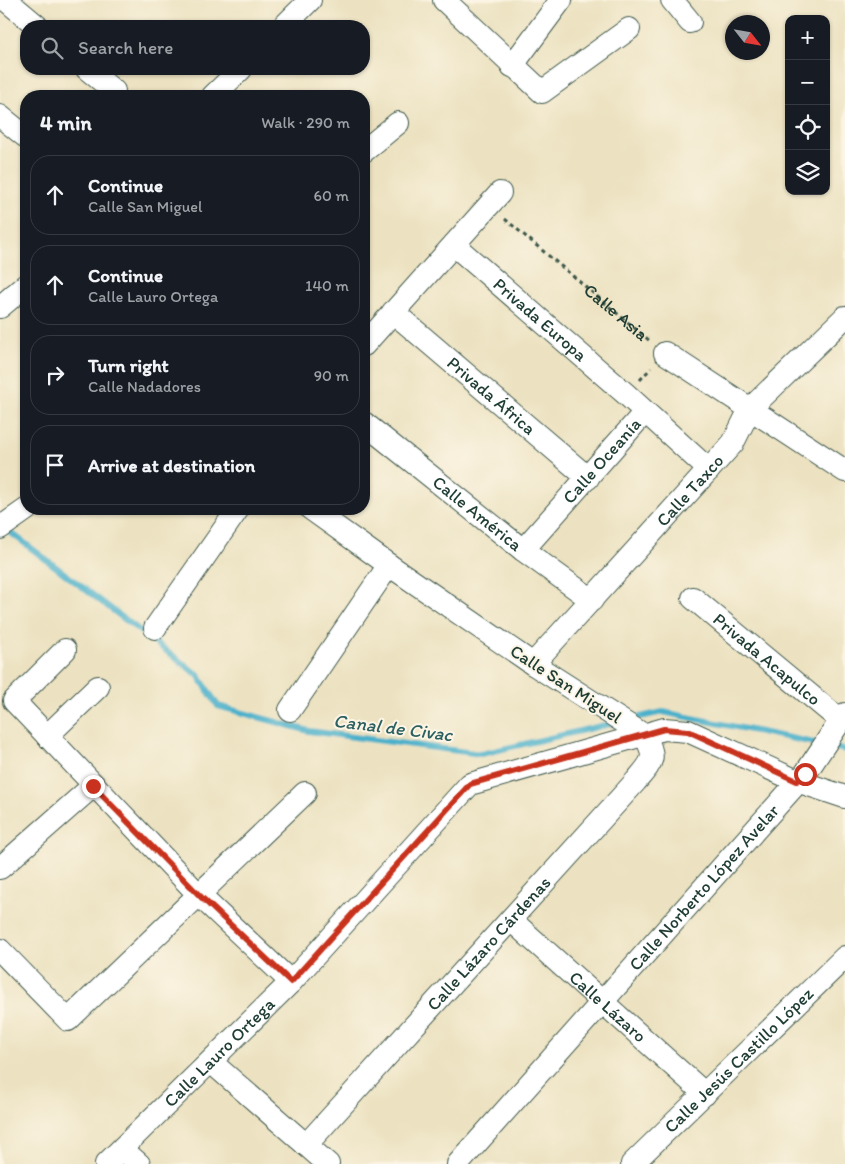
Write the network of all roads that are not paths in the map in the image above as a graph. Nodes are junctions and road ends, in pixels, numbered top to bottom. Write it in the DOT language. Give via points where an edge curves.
graph roads {
  1 [pos="6,0"];
  2 [pos="310,0"];
  3 [pos="444,0"];
  4 [pos="561,0"];
  5 [pos="672,0"];
  6 [pos="30,20"];
  7 [pos="290,20"];
  8 [pos="690,22"];
  9 [pos="629,29"];
  10 [pos="512,66"];
  11 [pos="94,75"];
  12 [pos="235,75"];
  13 [pos="113,90"];
  14 [pos="219,90"];
  15 [pos="0,116"];
  16 [pos="398,123"];
  17 [pos="20,132"];
  18 [pos="370,146"];
  19 [pos="494,200"];
  20 [pos="454,245"];
  21 [pos="20,290"];
  22 [pos="0,308"];
  23 [pos="393,312"];
  24 [pos="845,317"];
  25 [pos="370,338"];
  26 [pos="664,353"];
  27 [pos="626,395"];
  28 [pos="750,409"];
  29 [pos="645,412"];
  30 [pos="370,428"];
  31 [pos="709,470"];
  32 [pos="845,471"];
  33 [pos="588,478"];
  34 [pos="234,515"];
  35 [pos="319,515"];
  36 [pos="523,550"];
  37 [pos="389,565"];
  38 [pos="693,598"];
  39 [pos="592,600"];
  40 [pos="155,628"];
  41 [pos="66,650"];
  42 [pos="533,664"];
  43 [pos="98,687"];
  44 [pos="290,710"];
  45 [pos="839,724"];
  46 [pos="638,731"];
  47 [pos="48,736"];
  48 [pos="801,778"];
  49 [pos="93,786"];
  50 [pos="306,793"];
  51 [pos="845,797"];
  52 [pos="0,868"];
  53 [pos="200,896"];
  54 [pos="511,920"];
  55 [pos="0,950"];
  56 [pos="845,957"];
  57 [pos="291,982"];
  58 [pos="602,1002"];
  59 [pos="211,1062"];
  60 [pos="705,1094"];
  61 [pos="306,1145"];
  62 [pos="114,1157"];
  63 [pos="139,1164"];
  64 [pos="328,1164"];
  65 [pos="458,1164"];
  66 [pos="632,1164"];
  1 -- 6 [label="street"];
  2 -- 7 [label="street"];
  3 -- 10 [label="street"];
  4 -- 10 [label="street"];
  5 -- 8 [label="street"];
  9 -- 10 [label="street" via="542,92"];
  11 -- 13 [label="street"];
  12 -- 14 [label="street"];
  15 -- 17 [label="street"];
  16 -- 18 [label="street"];
  19 -- 20 [label="street"];
  20 -- 23 [label="street"];
  20 -- 27 [label="street, Privada Europa"];
  21 -- 22 [label="street"];
  23 -- 25 [label="street"];
  23 -- 33 [label="street, Privada África"];
  24 -- 28 [label="street, Calle Taxco"];
  26 -- 28 [label="street, Calle Asia"];
  27 -- 29 [label="street, Calle Oceanía"];
  28 -- 31 [label="street, Calle Taxco" via="733,443"];
  28 -- 32 [label="street, Calle Asia"];
  29 -- 31 [label="street"];
  29 -- 33 [label="street, Calle Oceanía"];
  30 -- 36 [label="street, Calle América"];
  31 -- 39 [label="street, Calle Taxco"];
  33 -- 36 [label="street, Calle Oceanía"];
  34 -- 40 [label="street"];
  35 -- 37 [label="street, Calle San Miguel"];
  36 -- 39 [label="street, Calle América"];
  37 -- 42 [label="street, Calle San Miguel"];
  37 -- 44 [label="street"];
  38 -- 45 [label="street, Privada Acapulco"];
  39 -- 42 [label="street, Calle Taxco"];
  41 -- 47 [label="street" via="14,701"];
  42 -- 46 [label="street, Calle San Miguel"];
  43 -- 47 [label="street"];
  45 -- 48 [label="street, Calle Norberto López Avelar"];
  46 -- 48 [label="street" via="688,731"];
  46 -- 54 [label="street, Calle Lázaro Cárdenas" via="653,749 650,764"];
  46 -- 57 [label="street, Calle Lauro Ortega" via="470,784"];
  47 -- 49 [label="street"];
  48 -- 51 [label="street"];
  48 -- 58 [label="street, Calle Norberto López Avelar"];
  49 -- 52 [label="street"];
  49 -- 53 [label="street"];
  50 -- 53 [label="street"];
  53 -- 55 [label="street" via="68,1020"];
  53 -- 57 [label="street"];
  54 -- 58 [label="street, Calle Lázaro"];
  54 -- 61 [label="street, Calle Lázaro Cárdenas"];
  56 -- 60 [label="street, Calle Jesús Castillo López"];
  57 -- 59 [label="street, Calle Lauro Ortega"];
  58 -- 60 [label="street, Calle Lázaro"];
  58 -- 65 [label="street, Calle Norberto López Avelar"];
  59 -- 61 [label="street"];
  59 -- 62 [label="street, Calle Lauro Ortega"];
  60 -- 66 [label="street, Calle Jesús Castillo López"];
  61 -- 64 [label="street"];
  62 -- 63 [label="street"];
}
